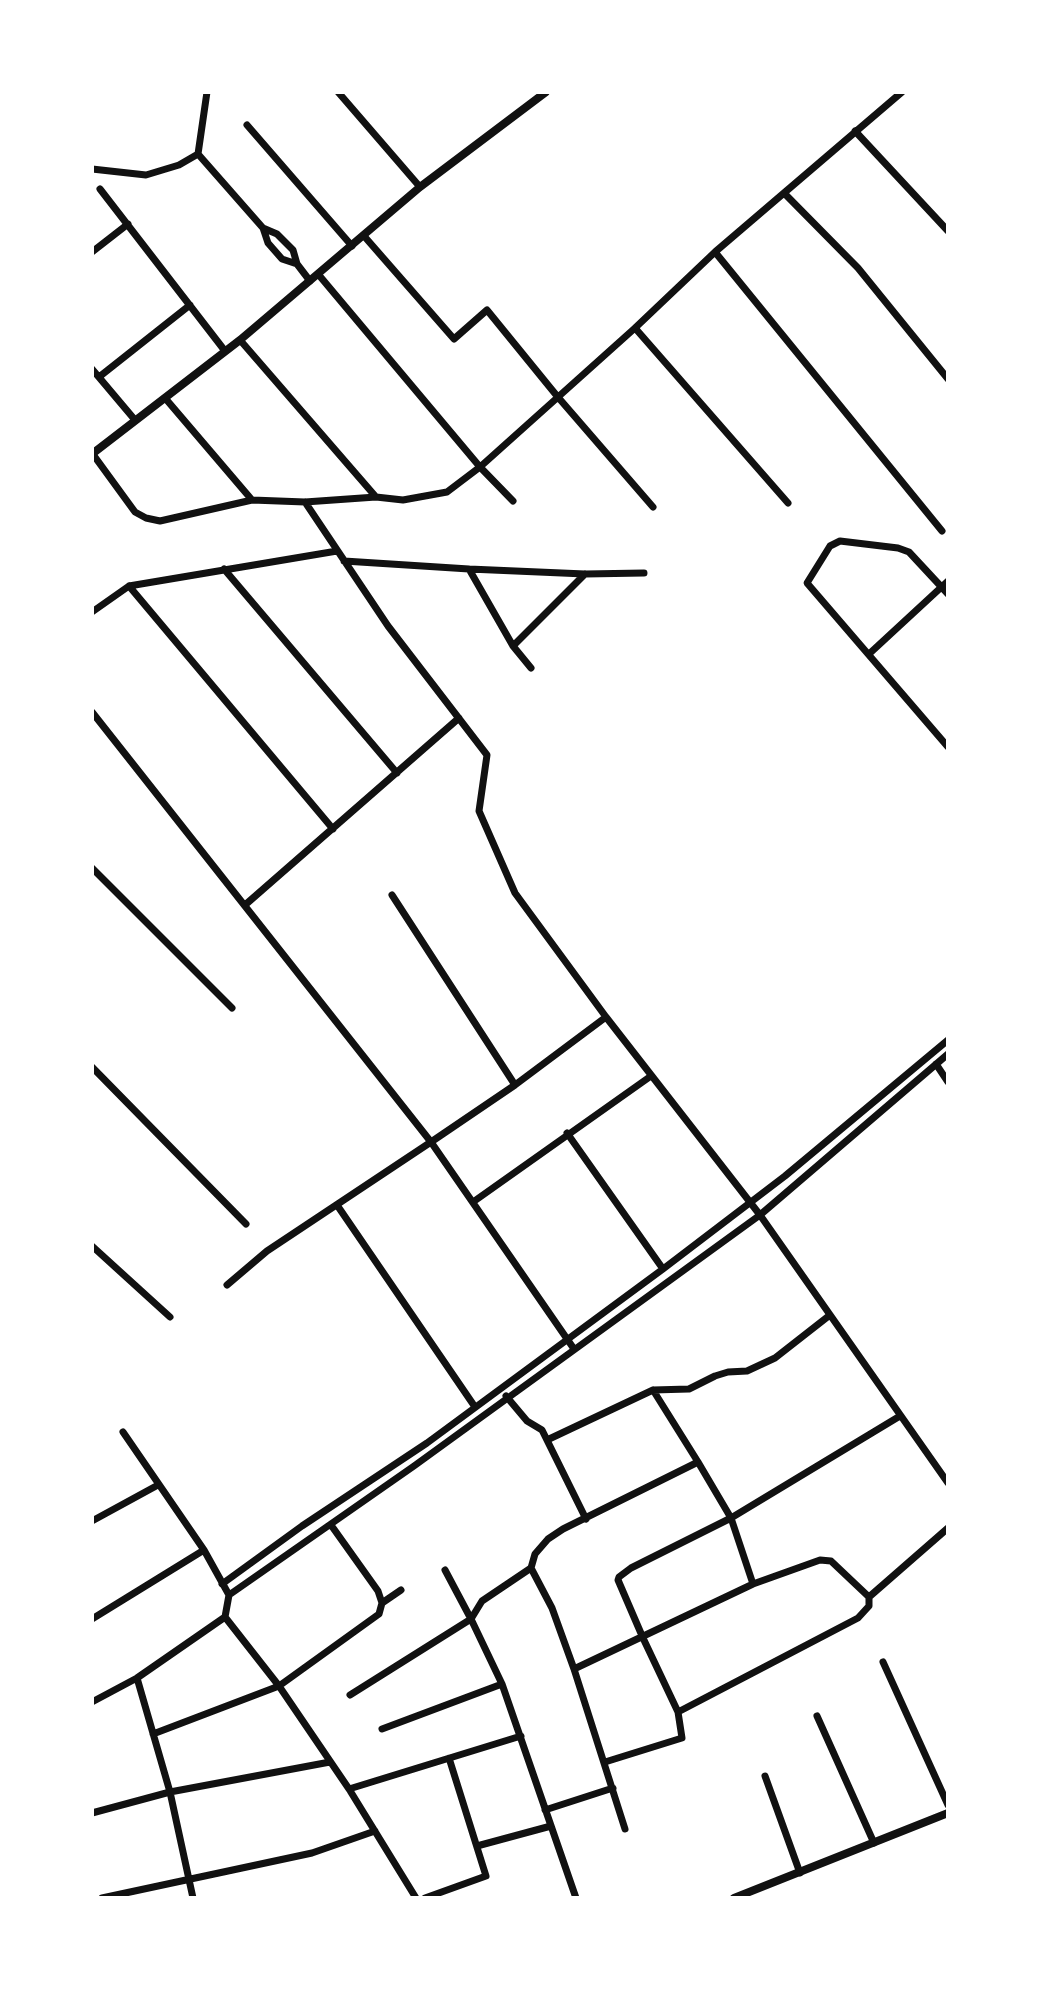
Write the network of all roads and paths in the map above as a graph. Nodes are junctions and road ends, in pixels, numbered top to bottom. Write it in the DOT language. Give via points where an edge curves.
graph roads {
  1 [pos="207,92"];
  2 [pos="338,92"];
  3 [pos="546,92"];
  4 [pos="902,92"];
  5 [pos="247,125"];
  6 [pos="855,131"];
  7 [pos="198,154"];
  8 [pos="92,169"];
  9 [pos="420,187"];
  10 [pos="100,189"];
  11 [pos="785,194"];
  12 [pos="128,224"];
  13 [pos="263,228"];
  14 [pos="948,231"];
  15 [pos="364,236"];
  16 [pos="352,246"];
  17 [pos="92,252"];
  18 [pos="715,252"];
  19 [pos="297,264"];
  20 [pos="318,274"];
  21 [pos="310,281"];
  22 [pos="190,305"];
  23 [pos="635,328"];
  24 [pos="240,340"];
  25 [pos="225,351"];
  26 [pos="92,369"];
  27 [pos="99,377"];
  28 [pos="948,379"];
  29 [pos="557,396"];
  30 [pos="165,398"];
  31 [pos="135,420"];
  32 [pos="92,454"];
  33 [pos="480,467"];
  34 [pos="376,497"];
  35 [pos="252,500"];
  36 [pos="513,501"];
  37 [pos="305,502"];
  38 [pos="788,503"];
  39 [pos="653,507"];
  40 [pos="942,531"];
  41 [pos="337,551"];
  42 [pos="344,561"];
  43 [pos="224,569"];
  44 [pos="469,569"];
  45 [pos="644,573"];
  46 [pos="585,574"];
  47 [pos="945,584"];
  48 [pos="129,586"];
  49 [pos="948,594"];
  50 [pos="92,612"];
  51 [pos="513,646"];
  52 [pos="869,654"];
  53 [pos="531,668"];
  54 [pos="92,712"];
  55 [pos="459,718"];
  56 [pos="948,747"];
  57 [pos="397,773"];
  58 [pos="333,829"];
  59 [pos="92,868"];
  60 [pos="392,895"];
  61 [pos="245,905"];
  62 [pos="232,1008"];
  63 [pos="606,1017"];
  64 [pos="948,1040"];
  65 [pos="948,1054"];
  66 [pos="936,1064"];
  67 [pos="92,1067"];
  68 [pos="651,1076"];
  69 [pos="948,1082"];
  70 [pos="515,1085"];
  71 [pos="567,1133"];
  72 [pos="431,1142"];
  73 [pos="473,1202"];
  74 [pos="750,1203"];
  75 [pos="337,1205"];
  76 [pos="760,1215"];
  77 [pos="246,1224"];
  78 [pos="92,1246"];
  79 [pos="663,1269"];
  80 [pos="227,1285"];
  81 [pos="830,1315"];
  82 [pos="170,1317"];
  83 [pos="567,1338"];
  84 [pos="574,1349"];
  85 [pos="500,1388"];
  86 [pos="653,1390"];
  87 [pos="508,1398"];
  88 [pos="475,1407"];
  89 [pos="900,1416"];
  90 [pos="123,1432"];
  91 [pos="547,1440"];
  92 [pos="698,1462"];
  93 [pos="948,1483"];
  94 [pos="158,1485"];
  95 [pos="731,1518"];
  96 [pos="586,1519"];
  97 [pos="92,1521"];
  98 [pos="331,1525"];
  99 [pos="948,1528"];
  100 [pos="204,1550"];
  101 [pos="531,1568"];
  102 [pos="445,1570"];
  103 [pos="222,1584"];
  104 [pos="753,1584"];
  105 [pos="401,1590"];
  106 [pos="229,1595"];
  107 [pos="869,1597"];
  108 [pos="382,1603"];
  109 [pos="225,1617"];
  110 [pos="92,1619"];
  111 [pos="471,1619"];
  112 [pos="643,1638"];
  113 [pos="883,1662"];
  114 [pos="574,1669"];
  115 [pos="137,1678"];
  116 [pos="502,1684"];
  117 [pos="279,1686"];
  118 [pos="350,1695"];
  119 [pos="92,1702"];
  120 [pos="678,1712"];
  121 [pos="817,1716"];
  122 [pos="382,1729"];
  123 [pos="153,1734"];
  124 [pos="521,1736"];
  125 [pos="449,1758"];
  126 [pos="330,1762"];
  127 [pos="605,1762"];
  128 [pos="765,1776"];
  129 [pos="613,1788"];
  130 [pos="349,1789"];
  131 [pos="170,1792"];
  132 [pos="948,1805"];
  133 [pos="545,1810"];
  134 [pos="92,1813"];
  135 [pos="948,1813"];
  136 [pos="551,1826"];
  137 [pos="625,1829"];
  138 [pos="375,1831"];
  139 [pos="874,1843"];
  140 [pos="477,1846"];
  141 [pos="800,1873"];
  142 [pos="190,1879"];
  143 [pos="102,1898"];
  144 [pos="193,1898"];
  145 [pos="416,1898"];
  146 [pos="425,1898"];
  147 [pos="576,1898"];
  148 [pos="734,1898"];
  1 -- 7 [label="street"];
  2 -- 9 [label="street"];
  3 -- 9 [label="street"];
  4 -- 6 [label="street"];
  5 -- 16 [label="street"];
  6 -- 11 [label="street"];
  6 -- 14 [label="street"];
  7 -- 8 [label="street" via="146,175"];
  7 -- 13 [label="street"];
  9 -- 15 [label="street"];
  10 -- 12 [label="street"];
  11 -- 18 [label="street"];
  11 -- 28 [label="street" via="858,268"];
  12 -- 17 [label="street"];
  12 -- 22 [label="street"];
  13 -- 19 [label="street" via="293,250"];
  13 -- 19 [label="street" via="282,259"];
  15 -- 16 [label="street"];
  15 -- 29 [label="street" via="454,339 487,310"];
  16 -- 20 [label="street"];
  18 -- 23 [label="street"];
  18 -- 40 [label="street"];
  19 -- 21 [label="street"];
  20 -- 21 [label="street"];
  20 -- 33 [label="street"];
  21 -- 24 [label="street"];
  22 -- 25 [label="street"];
  22 -- 27 [label="street"];
  23 -- 29 [label="street"];
  23 -- 38 [label="street"];
  24 -- 25 [label="street"];
  24 -- 34 [label="street"];
  25 -- 30 [label="street"];
  26 -- 27 [label="street"];
  27 -- 31 [label="street"];
  29 -- 33 [label="street"];
  29 -- 39 [label="street"];
  30 -- 31 [label="street"];
  30 -- 35 [label="street"];
  31 -- 32 [label="street"];
  32 -- 35 [label="street" via="135,512 146,518 160,521"];
  33 -- 34 [label="street" via="447,492 403,500"];
  33 -- 36 [label="street"];
  34 -- 37 [label="street"];
  35 -- 37 [label="street"];
  37 -- 41 [label="street"];
  41 -- 42 [label="street"];
  41 -- 43 [label="street"];
  42 -- 44 [label="street"];
  42 -- 55 [label="street"];
  43 -- 48 [label="street"];
  43 -- 57 [label="street"];
  44 -- 46 [label="street"];
  44 -- 51 [label="street"];
  45 -- 46 [label="street"];
  46 -- 51 [label="street"];
  47 -- 49 [label="street"];
  47 -- 52 [label="street"];
  47 -- 52 [label="street" via="909,552 840,541 830,546 807,583"];
  48 -- 50 [label="street"];
  48 -- 58 [label="street"];
  51 -- 53 [label="street"];
  52 -- 56 [label="street"];
  54 -- 61 [label="street"];
  55 -- 57 [label="street"];
  55 -- 63 [label="street" via="487,755 479,811 515,893"];
  57 -- 58 [label="street"];
  58 -- 61 [label="street"];
  59 -- 62 [label="street"];
  60 -- 70 [label="street"];
  61 -- 72 [label="street"];
  63 -- 68 [label="street"];
  63 -- 70 [label="street"];
  64 -- 74 [label="street"];
  65 -- 66 [label="street"];
  66 -- 69 [label="street"];
  66 -- 76 [label="street"];
  67 -- 77 [label="street"];
  68 -- 71 [label="street"];
  68 -- 74 [label="street"];
  70 -- 72 [label="street"];
  71 -- 73 [label="street"];
  71 -- 79 [label="street"];
  72 -- 73 [label="street"];
  72 -- 75 [label="street"];
  73 -- 83 [label="street"];
  74 -- 76 [label="street"];
  74 -- 79 [label="street"];
  75 -- 80 [label="street"];
  75 -- 88 [label="street"];
  76 -- 81 [label="street"];
  76 -- 84 [label="street"];
  78 -- 82 [label="street"];
  79 -- 83 [label="street"];
  81 -- 86 [label="street" via="775,1358 747,1371 715,1376 689,1389"];
  81 -- 89 [label="street"];
  83 -- 84 [label="street"];
  83 -- 85 [label="street"];
  84 -- 87 [label="street"];
  85 -- 87 [label="street"];
  85 -- 88 [label="street"];
  86 -- 91 [label="street"];
  86 -- 92 [label="street"];
  87 -- 91 [label="street"];
  87 -- 98 [label="street"];
  88 -- 103 [label="street"];
  89 -- 93 [label="street"];
  89 -- 95 [label="street"];
  90 -- 94 [label="street"];
  91 -- 96 [label="street"];
  92 -- 95 [label="street"];
  92 -- 96 [label="street"];
  94 -- 97 [label="street"];
  94 -- 100 [label="street"];
  95 -- 104 [label="street"];
  95 -- 112 [label="street" via="619,1577"];
  96 -- 101 [label="street" via="548,1539"];
  98 -- 106 [label="street"];
  98 -- 108 [label="street"];
  99 -- 107 [label="street"];
  100 -- 103 [label="street"];
  100 -- 110 [label="street"];
  101 -- 111 [label="street" via="482,1601"];
  101 -- 114 [label="street"];
  102 -- 111 [label="street"];
  103 -- 106 [label="street"];
  104 -- 107 [label="street" via="820,1560 831,1561"];
  104 -- 112 [label="street"];
  105 -- 108 [label="street"];
  106 -- 109 [label="street"];
  107 -- 120 [label="street" via="869,1606 858,1618"];
  108 -- 117 [label="street" via="379,1614"];
  109 -- 115 [label="street"];
  109 -- 117 [label="street"];
  111 -- 116 [label="street"];
  111 -- 118 [label="street"];
  112 -- 114 [label="street"];
  112 -- 120 [label="street"];
  113 -- 132 [label="street"];
  114 -- 127 [label="street"];
  115 -- 119 [label="street"];
  115 -- 123 [label="street"];
  116 -- 122 [label="street"];
  116 -- 124 [label="street"];
  117 -- 123 [label="street"];
  117 -- 126 [label="street"];
  120 -- 127 [label="street" via="682,1738"];
  121 -- 139 [label="street"];
  123 -- 131 [label="street"];
  124 -- 125 [label="street"];
  124 -- 133 [label="street"];
  125 -- 130 [label="street"];
  125 -- 140 [label="street"];
  126 -- 130 [label="street"];
  126 -- 131 [label="street"];
  127 -- 129 [label="street"];
  128 -- 141 [label="street"];
  129 -- 133 [label="street"];
  129 -- 137 [label="street"];
  130 -- 138 [label="street"];
  131 -- 134 [label="street"];
  131 -- 142 [label="street"];
  133 -- 136 [label="street"];
  135 -- 139 [label="street"];
  136 -- 140 [label="street"];
  136 -- 147 [label="street"];
  138 -- 142 [label="street" via="312,1853"];
  138 -- 145 [label="street"];
  139 -- 141 [label="street"];
  140 -- 146 [label="street" via="486,1876"];
  141 -- 148 [label="street"];
  142 -- 143 [label="street"];
  142 -- 144 [label="street"];
}
